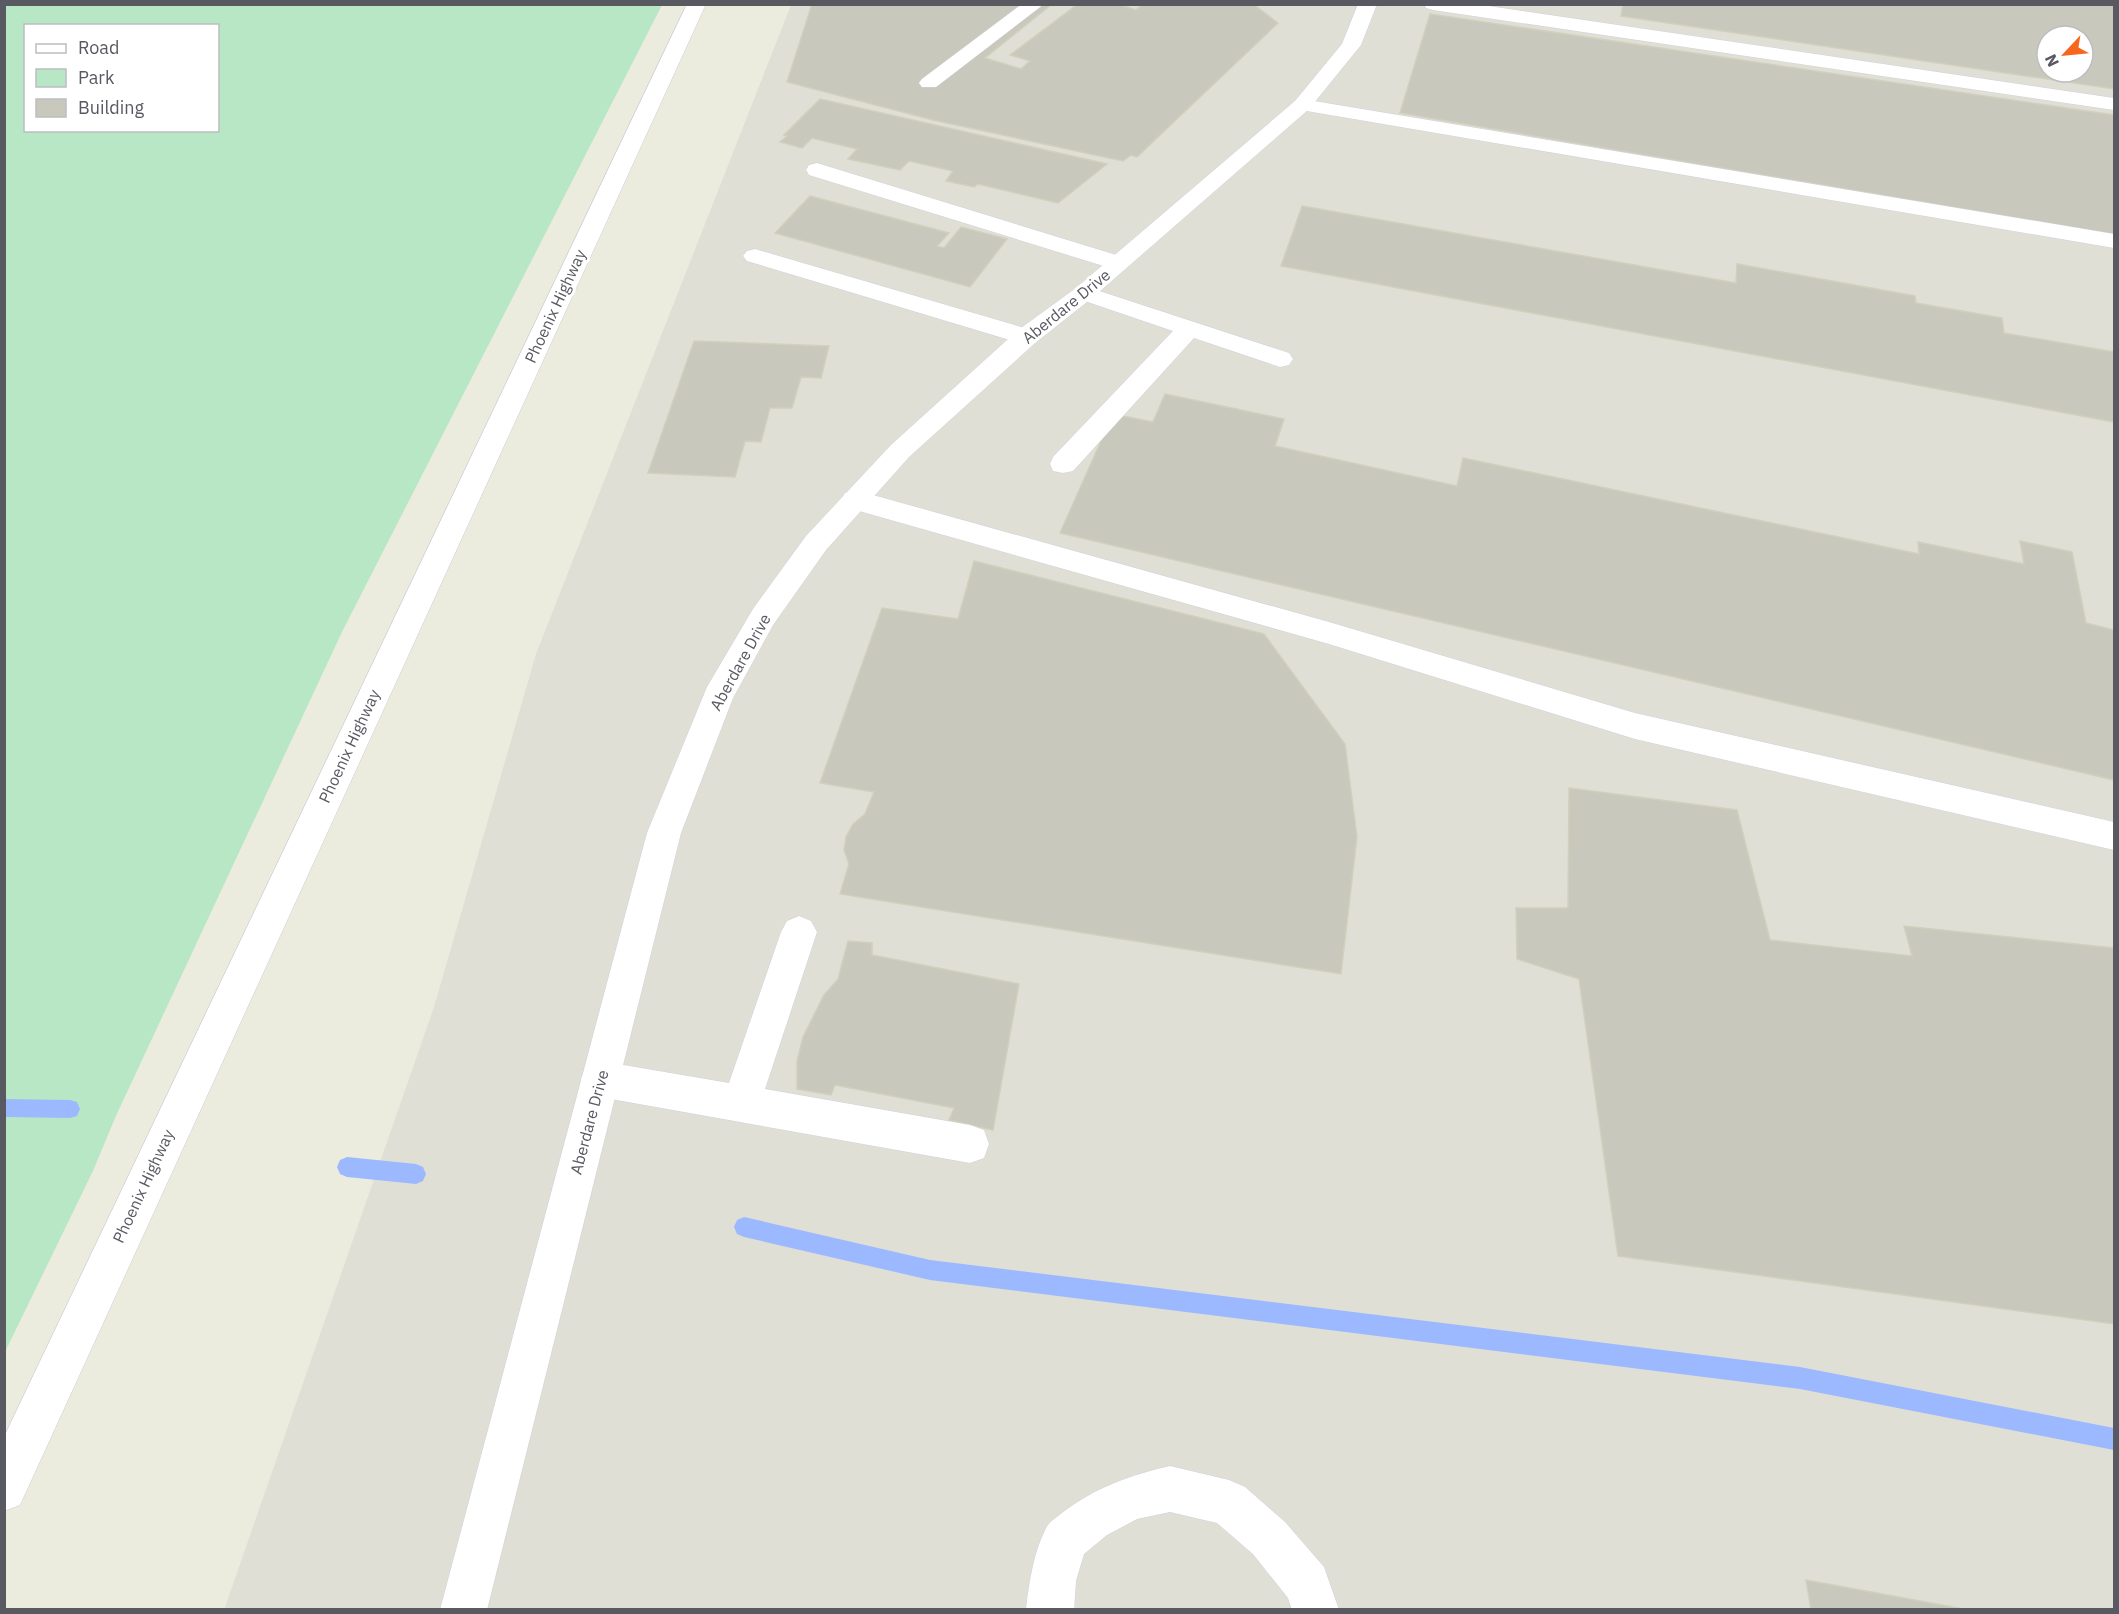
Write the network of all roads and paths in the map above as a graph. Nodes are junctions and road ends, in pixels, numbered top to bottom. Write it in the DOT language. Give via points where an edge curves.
graph roads {
  1 [pos="697,4"];
  2 [pos="1035,4"];
  3 [pos="1368,4"];
  4 [pos="1433,4"];
  5 [pos="929,83"];
  6 [pos="2115,104"];
  7 [pos="1302,105"];
  8 [pos="817,170"];
  9 [pos="2115,241"];
  10 [pos="755,256"];
  11 [pos="1118,263"];
  12 [pos="1084,293"];
  13 [pos="1190,328"];
  14 [pos="1026,338"];
  15 [pos="1281,359"];
  16 [pos="1063,464"];
  17 [pos="855,500"];
  18 [pos="2115,836"];
  19 [pos="800,932"];
  20 [pos="600,1079"];
  21 [pos="741,1103"];
  22 [pos="970,1144"];
  23 [pos="4,1489"];
  24 [pos="463,1610"];
  25 [pos="1050,1610"];
  26 [pos="1316,1610"];
  1 -- 23 [label="street, Phoenix Highway"];
  2 -- 5 [label="street"];
  3 -- 7 [label="street, Aberdare Drive" via="1351,45"];
  4 -- 6 [label="street"];
  7 -- 9 [label="street"];
  7 -- 11 [label="street, Aberdare Drive"];
  8 -- 11 [label="street"];
  10 -- 14 [label="street"];
  11 -- 12 [label="street, Aberdare Drive"];
  12 -- 13 [label="street"];
  12 -- 14 [label="street, Aberdare Drive"];
  13 -- 15 [label="street"];
  13 -- 16 [label="street"];
  14 -- 17 [label="street, Aberdare Drive" via="900,451"];
  17 -- 18 [label="street" via="1329,633 1635,726"];
  17 -- 20 [label="street, Aberdare Drive" via="816,543 763,616 718,696 664,833"];
  19 -- 21 [label="street"];
  20 -- 21 [label="street"];
  20 -- 24 [label="street, Aberdare Drive"];
  21 -- 22 [label="street"];
  25 -- 26 [label="street" via="1053,1581 1065,1540 1091,1519 1131,1498 1170,1489 1229,1503 1269,1538 1307,1584"];
}
